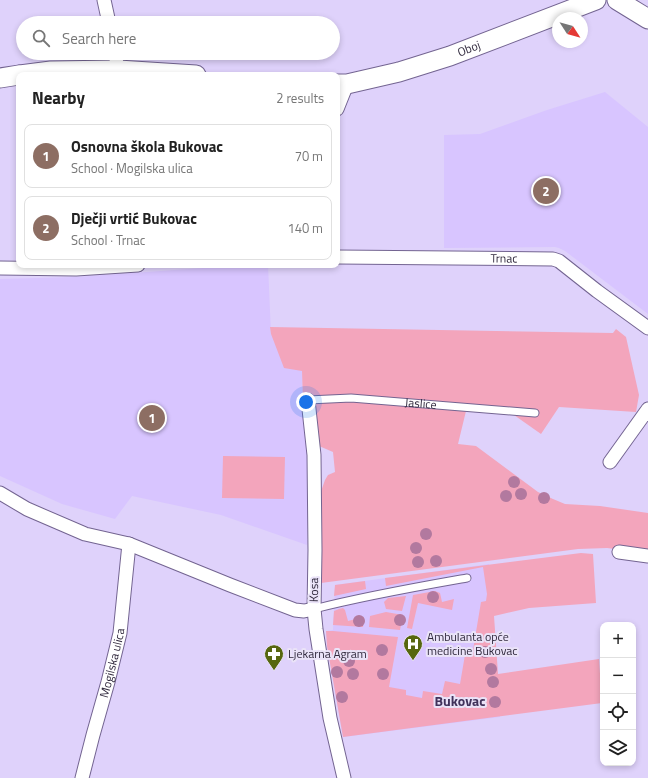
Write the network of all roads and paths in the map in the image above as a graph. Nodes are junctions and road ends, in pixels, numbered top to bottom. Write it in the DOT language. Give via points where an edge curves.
graph roads {
  1 [pos="104,0"];
  2 [pos="596,0"];
  3 [pos="617,0"];
  4 [pos="107,16"];
  5 [pos="648,19"];
  6 [pos="117,62"];
  7 [pos="43,72"];
  8 [pos="178,72"];
  9 [pos="16,76"];
  10 [pos="0,78"];
  11 [pos="342,84"];
  12 [pos="340,94"];
  13 [pos="340,257"];
  14 [pos="0,268"];
  15 [pos="92,268"];
  16 [pos="648,328"];
  17 [pos="648,399"];
  18 [pos="308,400"];
  19 [pos="648,408"];
  20 [pos="535,413"];
  21 [pos="610,462"];
  22 [pos="0,493"];
  23 [pos="129,544"];
  24 [pos="619,552"];
  25 [pos="648,556"];
  26 [pos="467,578"];
  27 [pos="314,609"];
  28 [pos="82,778"];
  29 [pos="344,778"];
  1 -- 4 [label="street"];
  2 -- 11 [label="street, Oboj" via="450,56 399,72"];
  3 -- 5 [label="street"];
  6 -- 7 [label="street"];
  6 -- 8 [label="street"];
  9 -- 10 [label="street"];
  11 -- 12 [label="street"];
  13 -- 16 [label="street, Trnac" via="552,258"];
  14 -- 15 [label="street"];
  17 -- 19 [label="street"];
  18 -- 20 [label="lane, Jaslice" via="351,398"];
  18 -- 27 [label="street, Kosa" via="314,455"];
  19 -- 21 [label="street"];
  22 -- 23 [label="street" via="27,509 85,534"];
  23 -- 27 [label="street" via="295,610"];
  23 -- 28 [label="street, Mogilska ulica" via="120,633"];
  24 -- 25 [label="street"];
  26 -- 27 [label="lane"];
  27 -- 29 [label="street, Kosa" via="330,718"];
}
